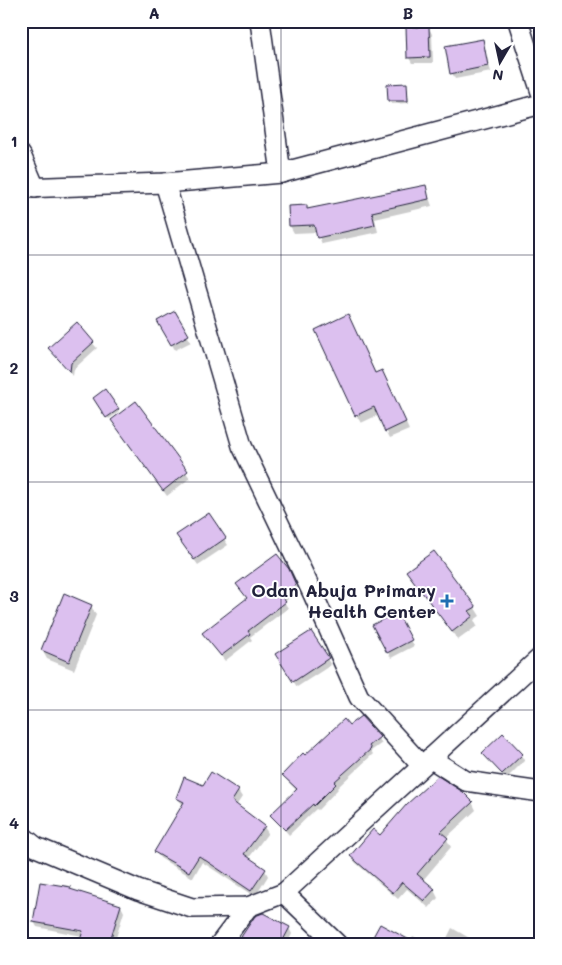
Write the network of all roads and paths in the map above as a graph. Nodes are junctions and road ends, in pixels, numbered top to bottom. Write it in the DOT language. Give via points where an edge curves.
graph roads {
  1 [pos="260,21"];
  2 [pos="518,21"];
  3 [pos="541,92"];
  4 [pos="541,104"];
  5 [pos="21,155"];
  6 [pos="281,173"];
  7 [pos="165,183"];
  8 [pos="28,188"];
  9 [pos="541,657"];
  10 [pos="426,762"];
  11 [pos="541,792"];
  12 [pos="21,835"];
  13 [pos="284,893"];
  14 [pos="248,907"];
  15 [pos="220,944"];
  16 [pos="337,944"];
  1 -- 6 [label="street"];
  2 -- 3 [label="street"];
  4 -- 6 [label="street"];
  5 -- 8 [label="street"];
  6 -- 7 [label="street"];
  7 -- 8 [label="street"];
  7 -- 10 [label="street" via="242,446 359,697"];
  9 -- 10 [label="street"];
  10 -- 11 [label="street" via="466,781"];
  10 -- 13 [label="street"];
  12 -- 14 [label="street" via="44,851 138,890 192,908"];
  13 -- 14 [label="street"];
  13 -- 16 [label="street"];
  14 -- 15 [label="street"];
}
